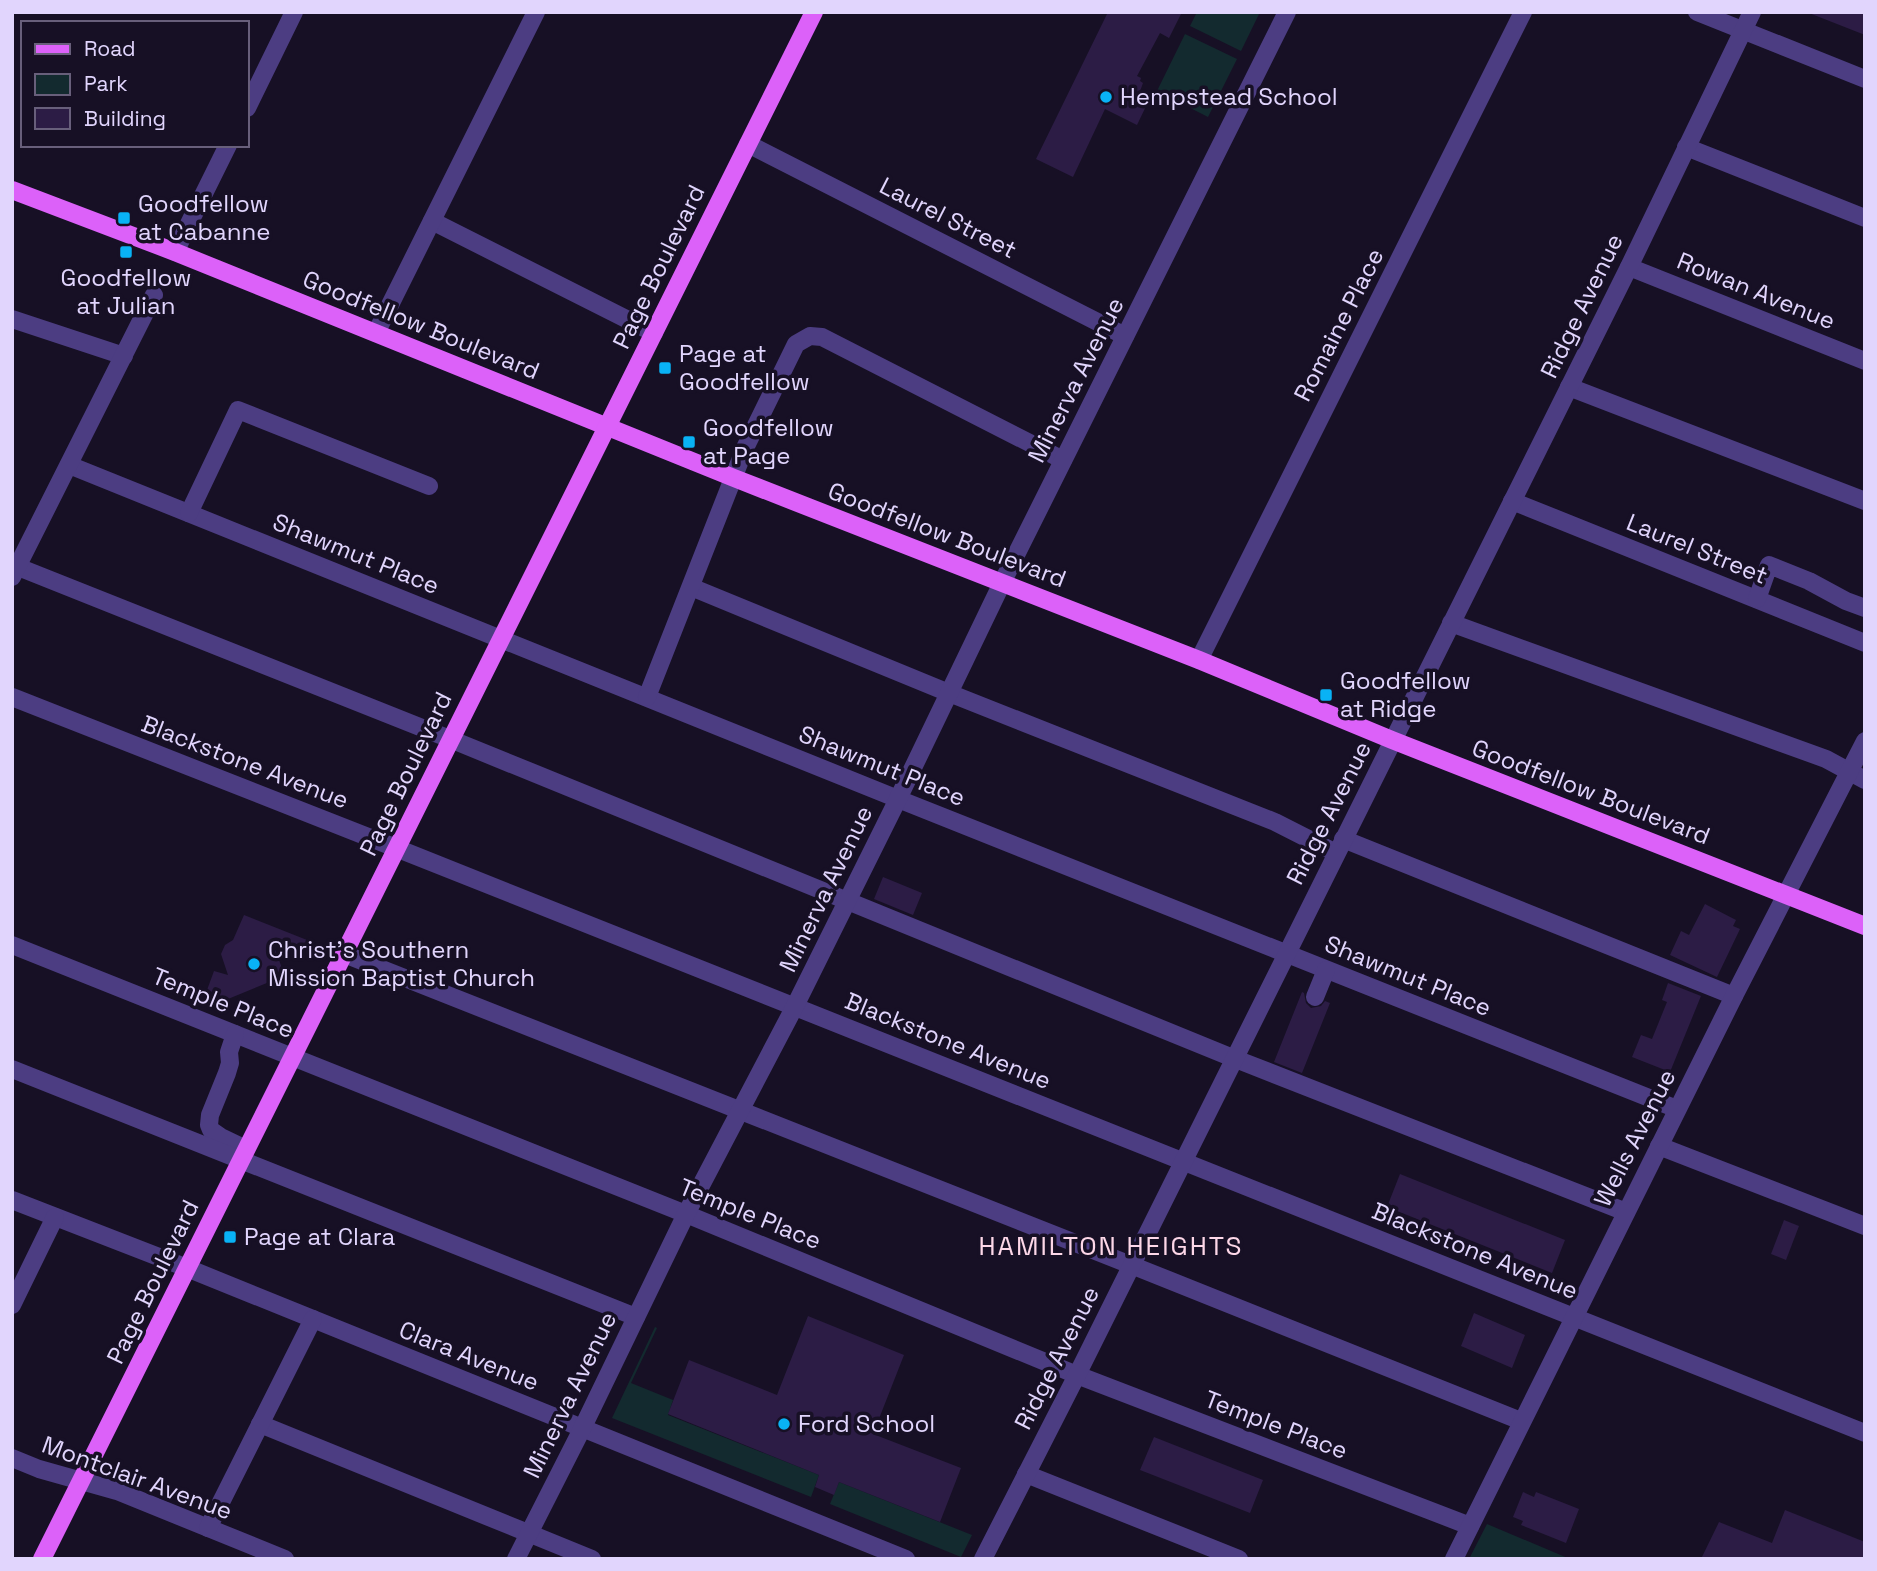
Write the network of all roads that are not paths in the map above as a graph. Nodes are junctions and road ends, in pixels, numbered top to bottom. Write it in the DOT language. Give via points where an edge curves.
graph roads {
  1 [pos="295,12"];
  2 [pos="536,12"];
  3 [pos="814,12"];
  4 [pos="1287,12"];
  5 [pos="1523,12"];
  6 [pos="1697,12"];
  7 [pos="1752,12"];
  8 [pos="1743,30"];
  9 [pos="1865,79"];
  10 [pos="248,106"];
  11 [pos="748,144"];
  12 [pos="227,147"];
  13 [pos="1686,147"];
  14 [pos="12,190"];
  15 [pos="1865,218"];
  16 [pos="432,221"];
  17 [pos="175,252"];
  18 [pos="1629,267"];
  19 [pos="154,295"];
  20 [pos="12,319"];
  21 [pos="376,333"];
  22 [pos="654,333"];
  23 [pos="1125,336"];
  24 [pos="124,356"];
  25 [pos="1865,362"];
  26 [pos="1569,387"];
  27 [pos="607,426"];
  28 [pos="1063,460"];
  29 [pos="69,465"];
  30 [pos="734,478"];
  31 [pos="429,486"];
  32 [pos="1512,501"];
  33 [pos="1865,501"];
  34 [pos="189,513"];
  35 [pos="15,572"];
  36 [pos="1002,583"];
  37 [pos="691,587"];
  38 [pos="1757,599"];
  39 [pos="1865,608"];
  40 [pos="1451,623"];
  41 [pos="501,638"];
  42 [pos="1865,643"];
  43 [pos="1199,660"];
  44 [pos="949,693"];
  45 [pos="647,697"];
  46 [pos="12,698"];
  47 [pos="450,739"];
  48 [pos="1392,740"];
  49 [pos="1865,741"];
  50 [pos="1857,776"];
  51 [pos="898,799"];
  52 [pos="1339,846"];
  53 [pos="396,848"];
  54 [pos="1785,895"];
  55 [pos="847,902"];
  56 [pos="1865,926"];
  57 [pos="12,945"];
  58 [pos="344,954"];
  59 [pos="1286,954"];
  60 [pos="1326,970"];
  61 [pos="1734,996"];
  62 [pos="1315,997"];
  63 [pos="795,1006"];
  64 [pos="235,1034"];
  65 [pos="293,1057"];
  66 [pos="1233,1058"];
  67 [pos="12,1069"];
  68 [pos="1677,1110"];
  69 [pos="740,1111"];
  70 [pos="1659,1146"];
  71 [pos="244,1154"];
  72 [pos="1181,1161"];
  73 [pos="12,1200"];
  74 [pos="1626,1212"];
  75 [pos="686,1214"];
  76 [pos="55,1217"];
  77 [pos="1865,1226"];
  78 [pos="1130,1265"];
  79 [pos="187,1268"];
  80 [pos="12,1306"];
  81 [pos="636,1317"];
  82 [pos="1573,1317"];
  83 [pos="313,1319"];
  84 [pos="1077,1375"];
  85 [pos="1521,1421"];
  86 [pos="260,1424"];
  87 [pos="582,1429"];
  88 [pos="1865,1433"];
  89 [pos="12,1458"];
  90 [pos="1026,1474"];
  91 [pos="81,1481"];
  92 [pos="1470,1526"];
  93 [pos="208,1528"];
  94 [pos="529,1533"];
  95 [pos="42,1559"];
  96 [pos="285,1559"];
  97 [pos="516,1559"];
  98 [pos="592,1559"];
  99 [pos="906,1559"];
  100 [pos="983,1559"];
  101 [pos="1239,1559"];
  102 [pos="1454,1559"];
  1 -- 10 [label="street"];
  2 -- 16 [label="street"];
  3 -- 11 [label="main road, Page Boulevard"];
  4 -- 23 [label="street, Minerva Avenue"];
  5 -- 43 [label="street, Romaine Place"];
  6 -- 8 [label="street"];
  7 -- 8 [label="street, Ridge Avenue"];
  8 -- 9 [label="street"];
  8 -- 13 [label="street, Ridge Avenue"];
  11 -- 22 [label="main road, Page Boulevard"];
  11 -- 23 [label="street, Laurel Street"];
  12 -- 17 [label="street"];
  13 -- 15 [label="street"];
  13 -- 18 [label="street, Ridge Avenue"];
  14 -- 17 [label="main road, Goodfellow Boulevard"];
  16 -- 21 [label="street"];
  16 -- 22 [label="street"];
  17 -- 21 [label="main road, Goodfellow Boulevard"];
  18 -- 25 [label="street, Rowan Avenue"];
  18 -- 26 [label="street, Ridge Avenue"];
  19 -- 24 [label="street"];
  20 -- 24 [label="street"];
  21 -- 27 [label="main road, Goodfellow Boulevard"];
  22 -- 27 [label="main road, Page Boulevard"];
  23 -- 28 [label="street, Minerva Avenue"];
  24 -- 29 [label="street"];
  26 -- 32 [label="street, Ridge Avenue"];
  26 -- 33 [label="street"];
  27 -- 30 [label="main road, Goodfellow Boulevard"];
  27 -- 41 [label="main road, Page Boulevard"];
  28 -- 30 [label="street" via="822,337 810,336 796,344"];
  28 -- 36 [label="street, Minerva Avenue"];
  29 -- 34 [label="street, Shawmut Place"];
  29 -- 35 [label="street"];
  30 -- 36 [label="main road, Goodfellow Boulevard"];
  30 -- 37 [label="street"];
  31 -- 34 [label="street" via="238,410"];
  32 -- 38 [label="street, Laurel Street"];
  32 -- 40 [label="street, Ridge Avenue"];
  34 -- 41 [label="street, Shawmut Place"];
  35 -- 47 [label="street"];
  36 -- 43 [label="main road, Goodfellow Boulevard"];
  36 -- 44 [label="street, Minerva Avenue"];
  37 -- 44 [label="street"];
  37 -- 45 [label="street"];
  38 -- 39 [label="street" via="1769,565"];
  38 -- 42 [label="street, Laurel Street"];
  40 -- 48 [label="street, Ridge Avenue"];
  40 -- 50 [label="street" via="1826,759"];
  41 -- 45 [label="street, Shawmut Place"];
  41 -- 47 [label="main road, Page Boulevard"];
  43 -- 48 [label="main road, Goodfellow Boulevard"];
  44 -- 51 [label="street, Minerva Avenue"];
  44 -- 52 [label="street"];
  45 -- 51 [label="street, Shawmut Place"];
  46 -- 53 [label="street, Blackstone Avenue"];
  47 -- 53 [label="main road, Page Boulevard"];
  47 -- 55 [label="street"];
  48 -- 52 [label="street, Ridge Avenue"];
  48 -- 54 [label="main road, Goodfellow Boulevard"];
  49 -- 50 [label="street, Wells Avenue"];
  50 -- 54 [label="street, Wells Avenue"];
  51 -- 55 [label="street, Minerva Avenue"];
  51 -- 59 [label="street, Shawmut Place"];
  52 -- 59 [label="street, Ridge Avenue"];
  52 -- 61 [label="street"];
  53 -- 58 [label="main road, Page Boulevard"];
  53 -- 63 [label="street, Blackstone Avenue"];
  54 -- 56 [label="main road, Goodfellow Boulevard"];
  54 -- 61 [label="street, Wells Avenue"];
  55 -- 63 [label="street, Minerva Avenue"];
  55 -- 66 [label="street"];
  57 -- 64 [label="street, Temple Place"];
  58 -- 65 [label="main road, Page Boulevard"];
  58 -- 69 [label="street"];
  59 -- 60 [label="street, Shawmut Place"];
  59 -- 66 [label="street, Ridge Avenue"];
  60 -- 62 [label="street"];
  60 -- 68 [label="street, Shawmut Place"];
  61 -- 68 [label="street, Wells Avenue"];
  63 -- 69 [label="street, Minerva Avenue"];
  63 -- 72 [label="street, Blackstone Avenue"];
  64 -- 65 [label="street, Temple Place"];
  64 -- 71 [label="street" via="209,1125"];
  65 -- 71 [label="main road, Page Boulevard"];
  65 -- 75 [label="street, Temple Place"];
  66 -- 72 [label="street, Ridge Avenue"];
  66 -- 74 [label="street"];
  67 -- 71 [label="street"];
  68 -- 70 [label="street, Wells Avenue"];
  69 -- 75 [label="street, Minerva Avenue"];
  69 -- 78 [label="street"];
  70 -- 74 [label="street, Wells Avenue"];
  70 -- 77 [label="street"];
  71 -- 79 [label="main road, Page Boulevard"];
  71 -- 81 [label="street"];
  72 -- 78 [label="street, Ridge Avenue"];
  72 -- 82 [label="street, Blackstone Avenue"];
  73 -- 76 [label="street, Clara Avenue"];
  74 -- 82 [label="street, Wells Avenue"];
  75 -- 81 [label="street, Minerva Avenue"];
  75 -- 84 [label="street, Temple Place"];
  76 -- 79 [label="street, Clara Avenue"];
  76 -- 80 [label="street"];
  78 -- 84 [label="street, Ridge Avenue"];
  78 -- 85 [label="street"];
  79 -- 83 [label="street, Clara Avenue"];
  79 -- 91 [label="main road, Page Boulevard"];
  81 -- 87 [label="street, Minerva Avenue"];
  82 -- 85 [label="street, Wells Avenue"];
  82 -- 88 [label="street, Blackstone Avenue"];
  83 -- 86 [label="street"];
  83 -- 87 [label="street, Clara Avenue"];
  84 -- 90 [label="street, Ridge Avenue"];
  84 -- 92 [label="street, Temple Place"];
  85 -- 92 [label="street, Wells Avenue"];
  86 -- 93 [label="street"];
  86 -- 94 [label="street"];
  87 -- 94 [label="street, Minerva Avenue"];
  87 -- 99 [label="street, Clara Avenue"];
  89 -- 91 [label="street, Montclair Avenue"];
  90 -- 100 [label="street, Ridge Avenue"];
  90 -- 101 [label="street"];
  91 -- 93 [label="street, Montclair Avenue"];
  91 -- 95 [label="main road, Page Boulevard"];
  92 -- 102 [label="street, Wells Avenue"];
  93 -- 96 [label="street, Montclair Avenue"];
  94 -- 97 [label="street, Minerva Avenue"];
  94 -- 98 [label="street"];
}
